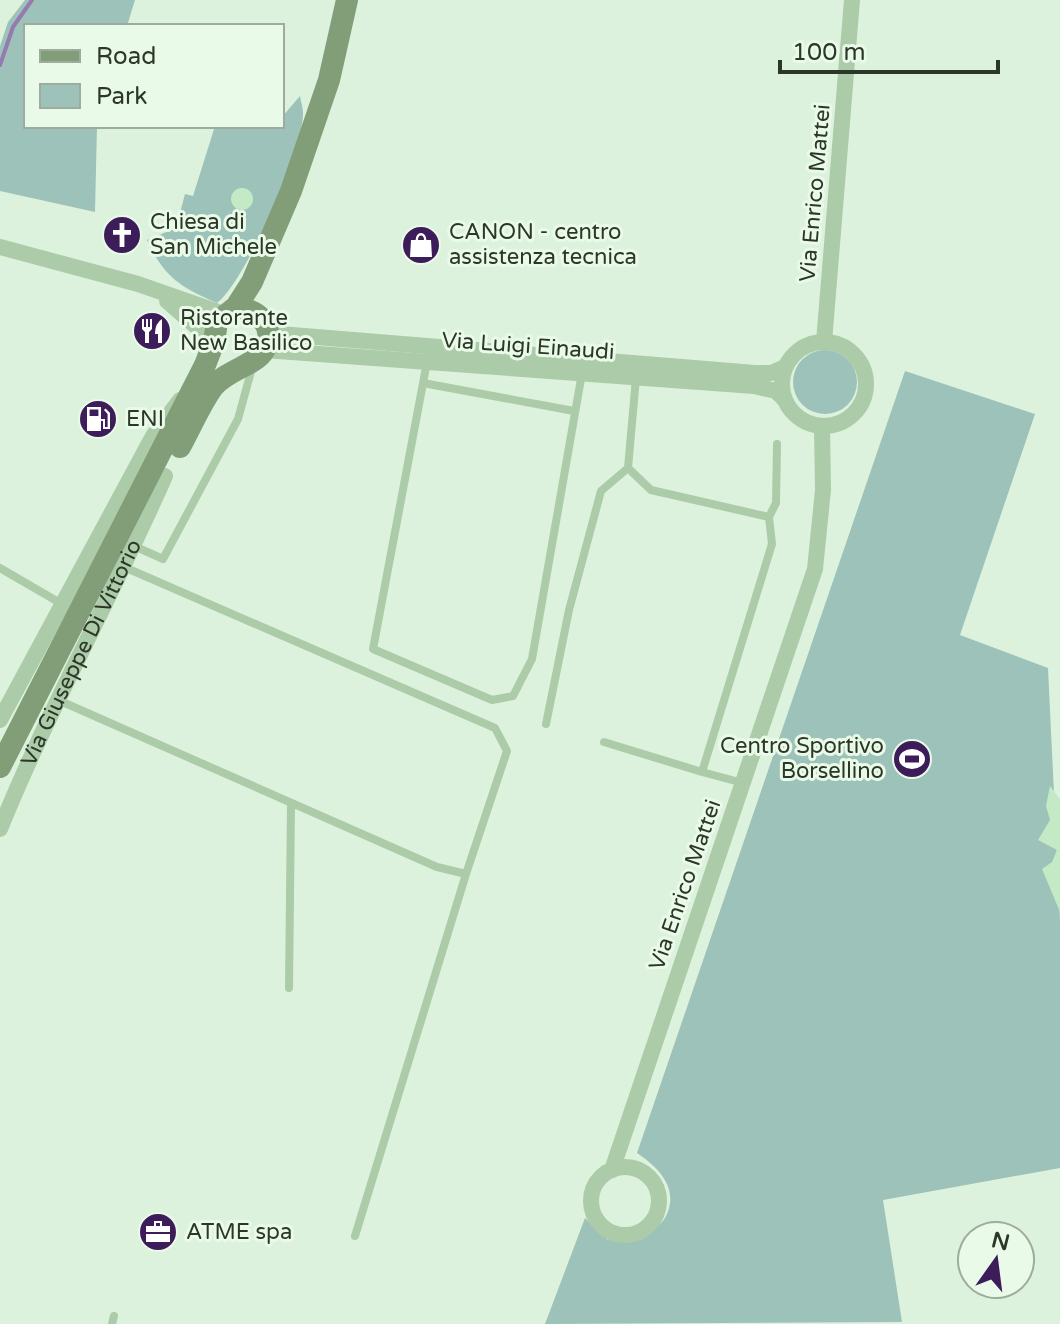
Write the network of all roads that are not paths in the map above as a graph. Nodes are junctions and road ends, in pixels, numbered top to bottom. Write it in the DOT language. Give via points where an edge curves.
graph roads {
  1 [pos="347,0"];
  2 [pos="359,0"];
  3 [pos="852,0"];
  4 [pos="0,247"];
  5 [pos="150,288"];
  6 [pos="229,311"];
  7 [pos="214,342"];
  8 [pos="824,342"];
  9 [pos="259,344"];
  10 [pos="428,353"];
  11 [pos="583,365"];
  12 [pos="785,367"];
  13 [pos="636,369"];
  14 [pos="423,383"];
  15 [pos="193,388"];
  16 [pos="785,400"];
  17 [pos="574,411"];
  18 [pos="822,426"];
  19 [pos="777,444"];
  20 [pos="628,468"];
  21 [pos="165,476"];
  22 [pos="769,517"];
  23 [pos="134,546"];
  24 [pos="115,565"];
  25 [pos="0,568"];
  26 [pos="62,604"];
  27 [pos="57,699"];
  28 [pos="1,714"];
  29 [pos="546,724"];
  30 [pos="604,742"];
  31 [pos="0,767"];
  32 [pos="702,772"];
  33 [pos="743,783"];
  34 [pos="291,803"];
  35 [pos="0,829"];
  36 [pos="466,874"];
  37 [pos="289,988"];
  38 [pos="612,1170"];
  39 [pos="355,1236"];
  1 -- 6 [label="main road, Via Giuseppe Di Vittorio" via="329,80 296,178 256,273"];
  2 -- 9 [label="main road" via="315,168 263,284"];
  3 -- 8 [label="street, Via Enrico Mattei"];
  4 -- 5 [label="street"];
  5 -- 6 [label="street"];
  5 -- 7 [label="street"];
  6 -- 7 [label="main road, Via Giuseppe Di Vittorio" via="215,325"];
  6 -- 9 [label="main road" via="247,309"];
  7 -- 9 [label="main road" via="228,360"];
  7 -- 15 [label="main road, Via Giuseppe Di Vittorio"];
  8 -- 12 [label="street" via="801,348"];
  8 -- 18 [label="street" via="850,351 860,361 867,387 848,420"];
  9 -- 10 [label="street, Via Luigi Einaudi"];
  9 -- 21 [label="main road, Via Giuseppe Di Vittorio" via="213,388"];
  9 -- 23 [label="lane" via="238,419 163,559"];
  10 -- 11 [label="street, Via Luigi Einaudi"];
  10 -- 14 [label="lane"];
  11 -- 13 [label="street, Via Luigi Einaudi"];
  11 -- 17 [label="lane"];
  12 -- 13 [label="street, Via Luigi Einaudi" via="771,373"];
  12 -- 16 [label="street"];
  13 -- 16 [label="street, Via Luigi Einaudi" via="754,386 776,391"];
  13 -- 20 [label="lane"];
  14 -- 17 [label="lane"];
  14 -- 17 [label="lane" via="373,649 492,700 513,696 532,659"];
  15 -- 24 [label="main road, Via Giuseppe Di Vittorio"];
  15 -- 26 [label="street, Via Giuseppe Di Vittorio" via="153,436"];
  16 -- 18 [label="street" via="799,419"];
  18 -- 33 [label="street, Via Enrico Mattei" via="823,490 815,569"];
  19 -- 22 [label="lane" via="776,503"];
  20 -- 22 [label="lane" via="651,490"];
  20 -- 29 [label="lane" via="601,491"];
  21 -- 23 [label="street, Via Giuseppe Di Vittorio"];
  21 -- 24 [label="main road, Via Giuseppe Di Vittorio"];
  22 -- 32 [label="lane" via="772,544"];
  23 -- 24 [label="street, Via Giuseppe Di Vittorio"];
  24 -- 27 [label="street, Via Giuseppe Di Vittorio"];
  24 -- 31 [label="main road, Via Giuseppe Di Vittorio" via="39,684"];
  24 -- 36 [label="lane" via="495,728 507,751"];
  25 -- 26 [label="lane"];
  26 -- 28 [label="street, Via Giuseppe Di Vittorio"];
  27 -- 34 [label="lane"];
  27 -- 35 [label="street, Via Giuseppe Di Vittorio"];
  30 -- 32 [label="lane"];
  32 -- 33 [label="lane"];
  33 -- 38 [label="street, Via Enrico Mattei"];
  34 -- 36 [label="lane" via="437,867"];
  34 -- 37 [label="lane"];
  36 -- 39 [label="lane"];
  38 -- 38 [label="street" via="602,1176 591,1196 596,1219 614,1233 637,1233 653,1220 657,1189 643,1172"];
}
